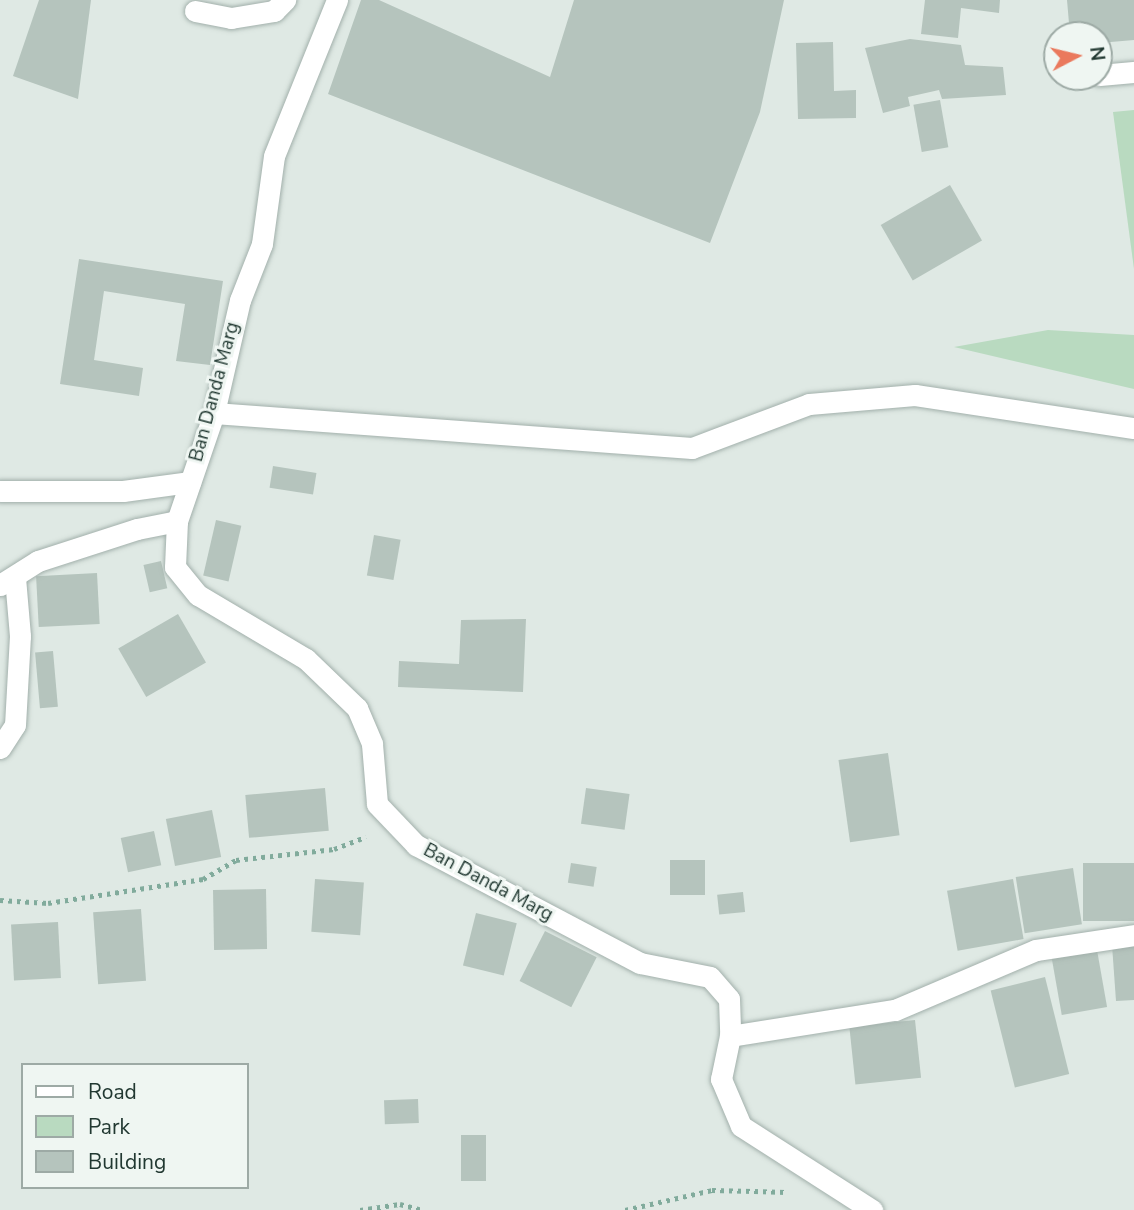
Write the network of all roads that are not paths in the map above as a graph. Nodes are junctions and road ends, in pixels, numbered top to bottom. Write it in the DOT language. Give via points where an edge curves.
graph roads {
  1 [pos="285,0"];
  2 [pos="337,0"];
  3 [pos="195,11"];
  4 [pos="1134,72"];
  5 [pos="1113,74"];
  6 [pos="214,413"];
  7 [pos="1134,429"];
  8 [pos="190,482"];
  9 [pos="0,492"];
  10 [pos="177,521"];
  11 [pos="8,582"];
  12 [pos="0,748"];
  13 [pos="1134,935"];
  14 [pos="730,1036"];
  15 [pos="872,1210"];
  1 -- 3 [label="street" via="274,11 231,18"];
  2 -- 6 [label="street, Ban Danda Marg" via="274,156 262,244 240,300"];
  4 -- 5 [label="street"];
  6 -- 7 [label="street" via="692,449 809,404 915,396"];
  6 -- 8 [label="street, Ban Danda Marg"];
  8 -- 9 [label="street" via="123,491"];
  8 -- 10 [label="street, Ban Danda Marg"];
  10 -- 11 [label="street" via="38,561"];
  10 -- 14 [label="street, Ban Danda Marg" via="175,567 198,595 306,659 357,708 372,744 377,804 416,845 639,963 709,977 729,999"];
  11 -- 12 [label="street" via="20,636 15,725"];
  13 -- 14 [label="street" via="1036,950 895,1010"];
  14 -- 15 [label="street, Ban Danda Marg" via="721,1079 741,1126"];
}
